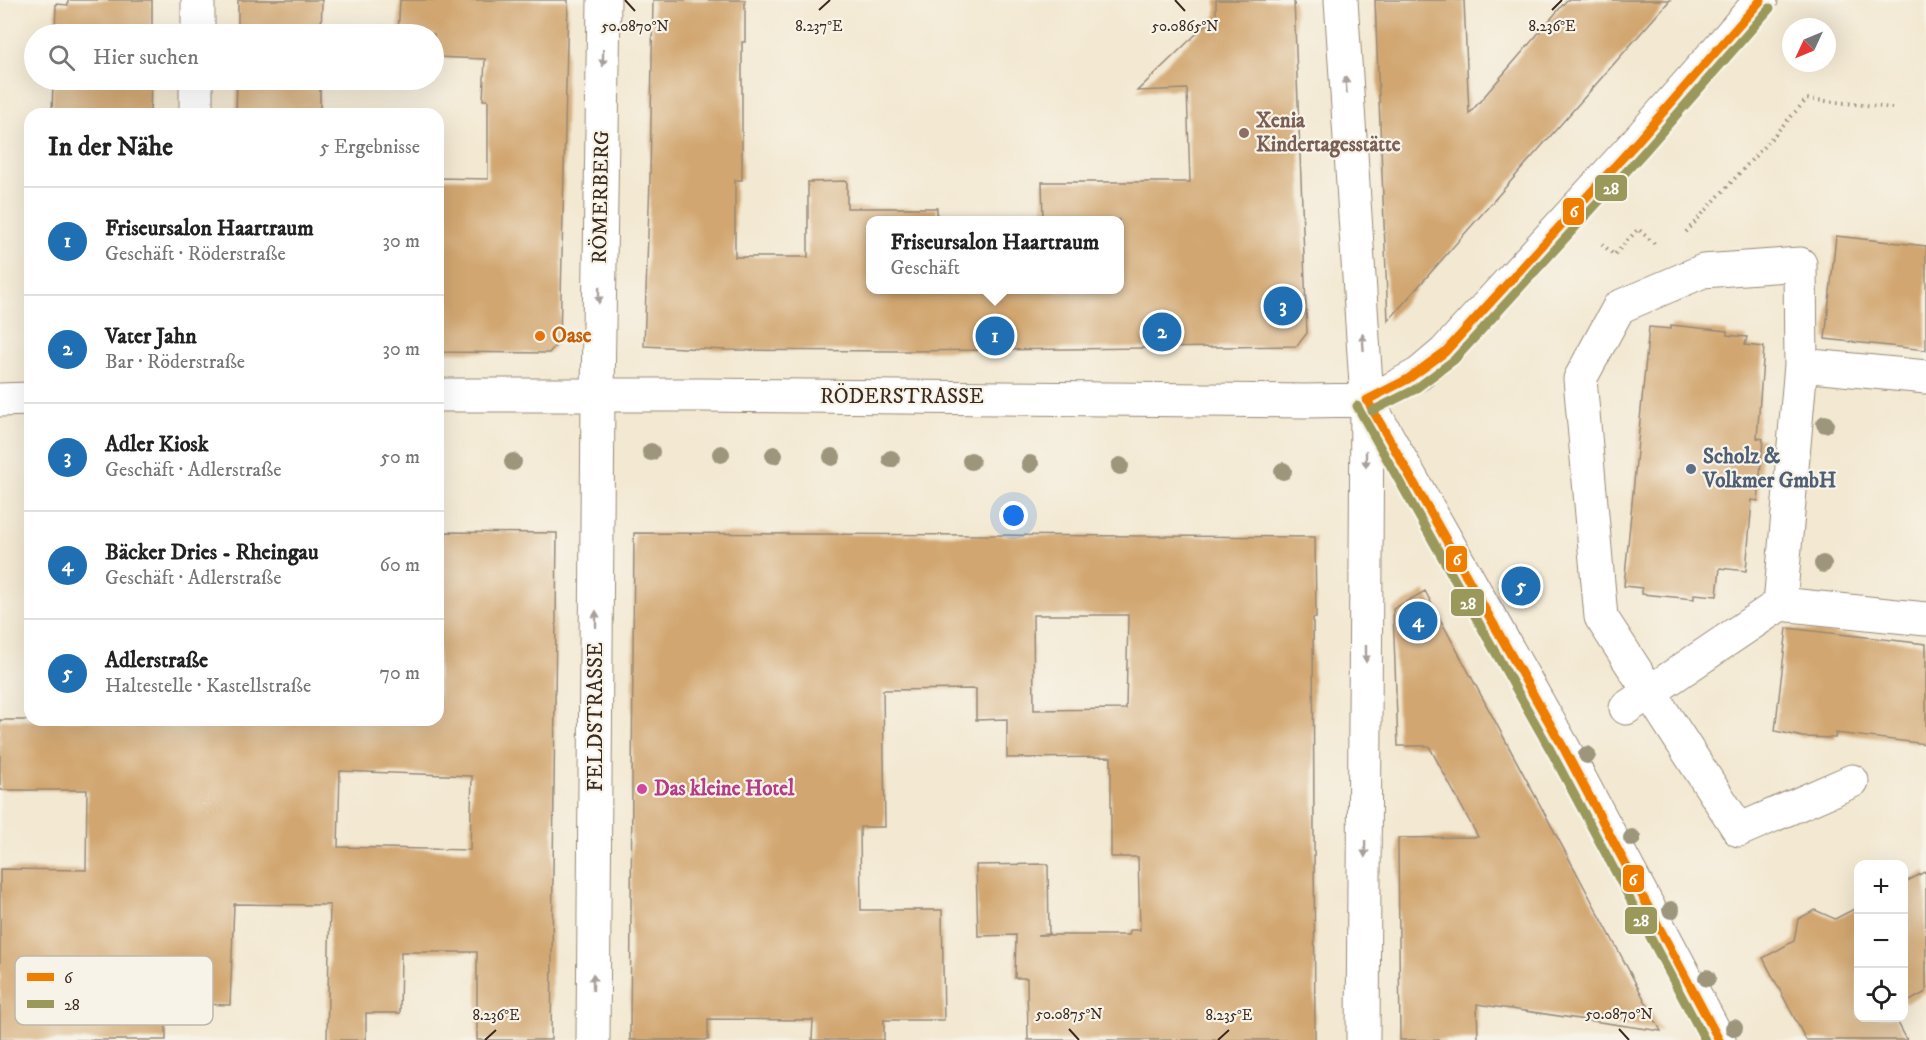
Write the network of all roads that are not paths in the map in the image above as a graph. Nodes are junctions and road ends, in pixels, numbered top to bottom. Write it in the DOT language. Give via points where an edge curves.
graph roads {
  1 [pos="198,0"];
  2 [pos="604,0"];
  3 [pos="1341,0"];
  4 [pos="1761,0"];
  5 [pos="198,24"];
  6 [pos="196,90"];
  7 [pos="195,108"];
  8 [pos="1801,365"];
  9 [pos="1926,377"];
  10 [pos="598,394"];
  11 [pos="444,396"];
  12 [pos="24,399"];
  13 [pos="0,400"];
  14 [pos="1367,400"];
  15 [pos="1780,604"];
  16 [pos="1926,619"];
  17 [pos="1638,700"];
  18 [pos="1852,781"];
  19 [pos="593,1040"];
  20 [pos="1363,1040"];
  21 [pos="1719,1040"];
  1 -- 5 [label="street"];
  2 -- 10 [label="street, RÖMERBERG, one-way"];
  14 -- 3 [label="street, one-way"];
  4 -- 14 [label="street" via="1445,352 1419,374"];
  6 -- 7 [label="street"];
  8 -- 9 [label="street"];
  8 -- 15 [label="street"];
  8 -- 17 [label="street" via="1800,264 1703,271 1619,307 1580,379 1601,617"];
  10 -- 11 [label="street, RÖDERSTRASSE"];
  10 -- 14 [label="street, RÖDERSTRASSE"];
  19 -- 10 [label="street, FELDSTRASSE, one-way"];
  12 -- 13 [label="street"];
  14 -- 20 [label="street, one-way"];
  14 -- 21 [label="street" via="1563,747"];
  15 -- 16 [label="street"];
  15 -- 17 [label="street"];
  17 -- 18 [label="street" via="1739,830"];
}
